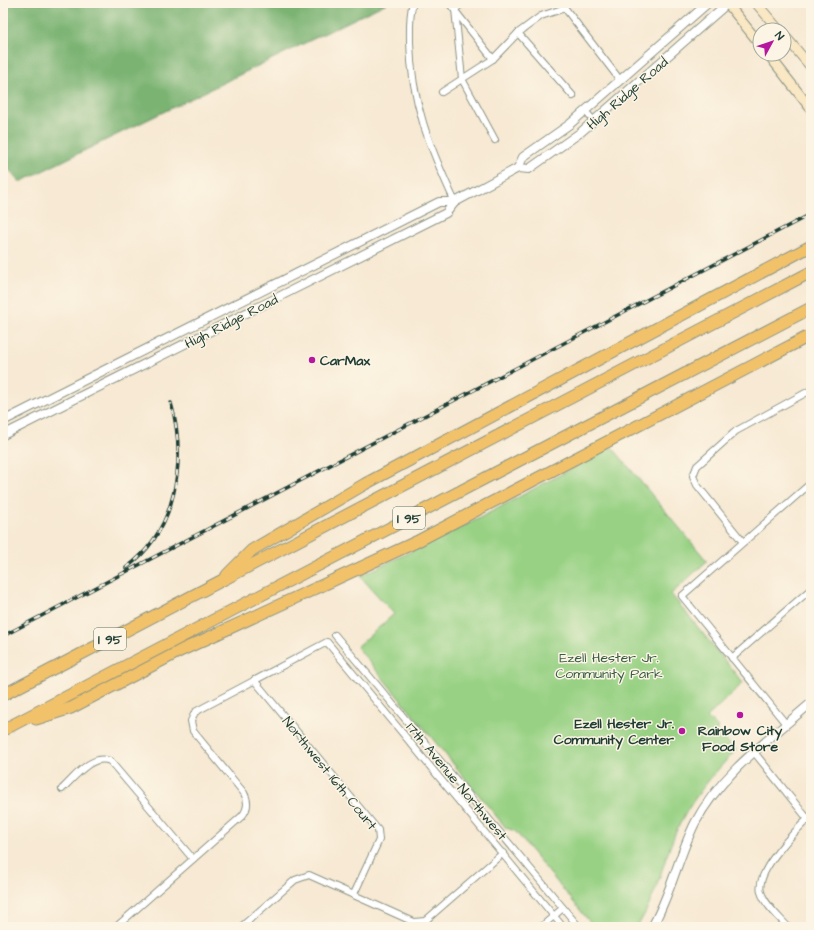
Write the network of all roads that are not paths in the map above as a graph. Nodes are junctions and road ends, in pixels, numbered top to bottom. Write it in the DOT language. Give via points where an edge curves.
graph roads {
  1 [pos="413,3"];
  2 [pos="449,3"];
  3 [pos="463,3"];
  4 [pos="708,3"];
  5 [pos="728,3"];
  6 [pos="756,3"];
  7 [pos="563,5"];
  8 [pos="455,9"];
  9 [pos="772,22"];
  10 [pos="518,33"];
  11 [pos="752,34"];
  12 [pos="792,44"];
  13 [pos="493,59"];
  14 [pos="774,62"];
  15 [pos="811,67"];
  16 [pos="462,79"];
  17 [pos="620,80"];
  18 [pos="442,92"];
  19 [pos="573,96"];
  20 [pos="811,109"];
  21 [pos="585,111"];
  22 [pos="594,121"];
  23 [pos="495,140"];
  24 [pos="518,168"];
  25 [pos="455,202"];
  26 [pos="356,243"];
  27 [pos="811,246"];
  28 [pos="362,254"];
  29 [pos="811,272"];
  30 [pos="811,308"];
  31 [pos="811,335"];
  32 [pos="158,343"];
  33 [pos="164,354"];
  34 [pos="811,390"];
  35 [pos="35,404"];
  36 [pos="40,416"];
  37 [pos="3,420"];
  38 [pos="3,435"];
  39 [pos="811,483"];
  40 [pos="743,542"];
  41 [pos="218,584"];
  42 [pos="811,589"];
  43 [pos="335,635"];
  44 [pos="732,658"];
  45 [pos="254,680"];
  46 [pos="3,695"];
  47 [pos="811,703"];
  48 [pos="786,724"];
  49 [pos="5,729"];
  50 [pos="754,752"];
  51 [pos="62,789"];
  52 [pos="810,819"];
  53 [pos="503,853"];
  54 [pos="193,859"];
  55 [pos="354,894"];
  56 [pos="563,908"];
  57 [pos="554,916"];
  58 [pos="116,927"];
  59 [pos="241,927"];
  60 [pos="541,927"];
  61 [pos="563,927"];
  62 [pos="579,927"];
  63 [pos="652,927"];
  64 [pos="788,927"];
  1 -- 25 [label="street" via="410,55 416,99 428,141"];
  2 -- 8 [label="street"];
  3 -- 8 [label="street"];
  4 -- 17 [label="street, High Ridge Road"];
  5 -- 11 [label="main road"];
  5 -- 22 [label="street, High Ridge Road"];
  6 -- 9 [label="main road"];
  7 -- 10 [label="street" via="541,16"];
  7 -- 17 [label="street"];
  8 -- 13 [label="street"];
  8 -- 16 [label="street"];
  10 -- 13 [label="street"];
  10 -- 19 [label="street"];
  12 -- 15 [label="main road"];
  13 -- 16 [label="street"];
  14 -- 20 [label="main road"];
  16 -- 18 [label="street"];
  16 -- 23 [label="street"];
  17 -- 21 [label="street, High Ridge Road"];
  21 -- 22 [label="street"];
  21 -- 24 [label="street, High Ridge Road" via="552,138 523,157"];
  22 -- 24 [label="street, High Ridge Road" via="529,169"];
  24 -- 25 [label="street, High Ridge Road"];
  25 -- 26 [label="street, High Ridge Road" via="439,202"];
  25 -- 28 [label="street, High Ridge Road" via="446,213"];
  26 -- 28 [label="street"];
  26 -- 32 [label="street, High Ridge Road"];
  27 -- 41 [label="highway" via="365,484 252,550"];
  28 -- 33 [label="street, High Ridge Road"];
  29 -- 41 [label="highway, I 95"];
  30 -- 49 [label="highway, I 95"];
  31 -- 49 [label="highway" via="395,552 176,653 71,708"];
  32 -- 33 [label="street"];
  32 -- 35 [label="street, High Ridge Road"];
  33 -- 36 [label="street, High Ridge Road"];
  34 -- 40 [label="street" via="736,431 697,466 693,476 697,485"];
  35 -- 36 [label="street"];
  35 -- 37 [label="street, High Ridge Road"];
  36 -- 38 [label="street, High Ridge Road"];
  39 -- 40 [label="street"];
  40 -- 44 [label="street" via="682,596"];
  41 -- 46 [label="highway, I 95"];
  42 -- 44 [label="street"];
  43 -- 56 [label="street, 17th Avenue Northwest"];
  44 -- 48 [label="street"];
  45 -- 53 [label="street, 17th Avenue Northwest" via="327,642"];
  45 -- 54 [label="street" via="199,709 192,716 192,731 244,793 248,803 242,816"];
  45 -- 55 [label="street, Northwest 16th Court" via="378,830 378,840"];
  47 -- 48 [label="street"];
  48 -- 50 [label="street"];
  50 -- 52 [label="street"];
  50 -- 63 [label="street" via="715,793 696,821 665,901"];
  51 -- 54 [label="street" via="95,760 100,758 110,761"];
  52 -- 64 [label="street" via="784,843 761,884 762,894"];
  53 -- 55 [label="street" via="424,921 414,922"];
  53 -- 57 [label="street, 17th Avenue Northwest"];
  54 -- 58 [label="street"];
  55 -- 59 [label="street" via="314,876 300,877"];
  56 -- 57 [label="street"];
  56 -- 62 [label="street, 17th Avenue Northwest"];
  57 -- 60 [label="street"];
  57 -- 61 [label="street, 17th Avenue Northwest"];
}
